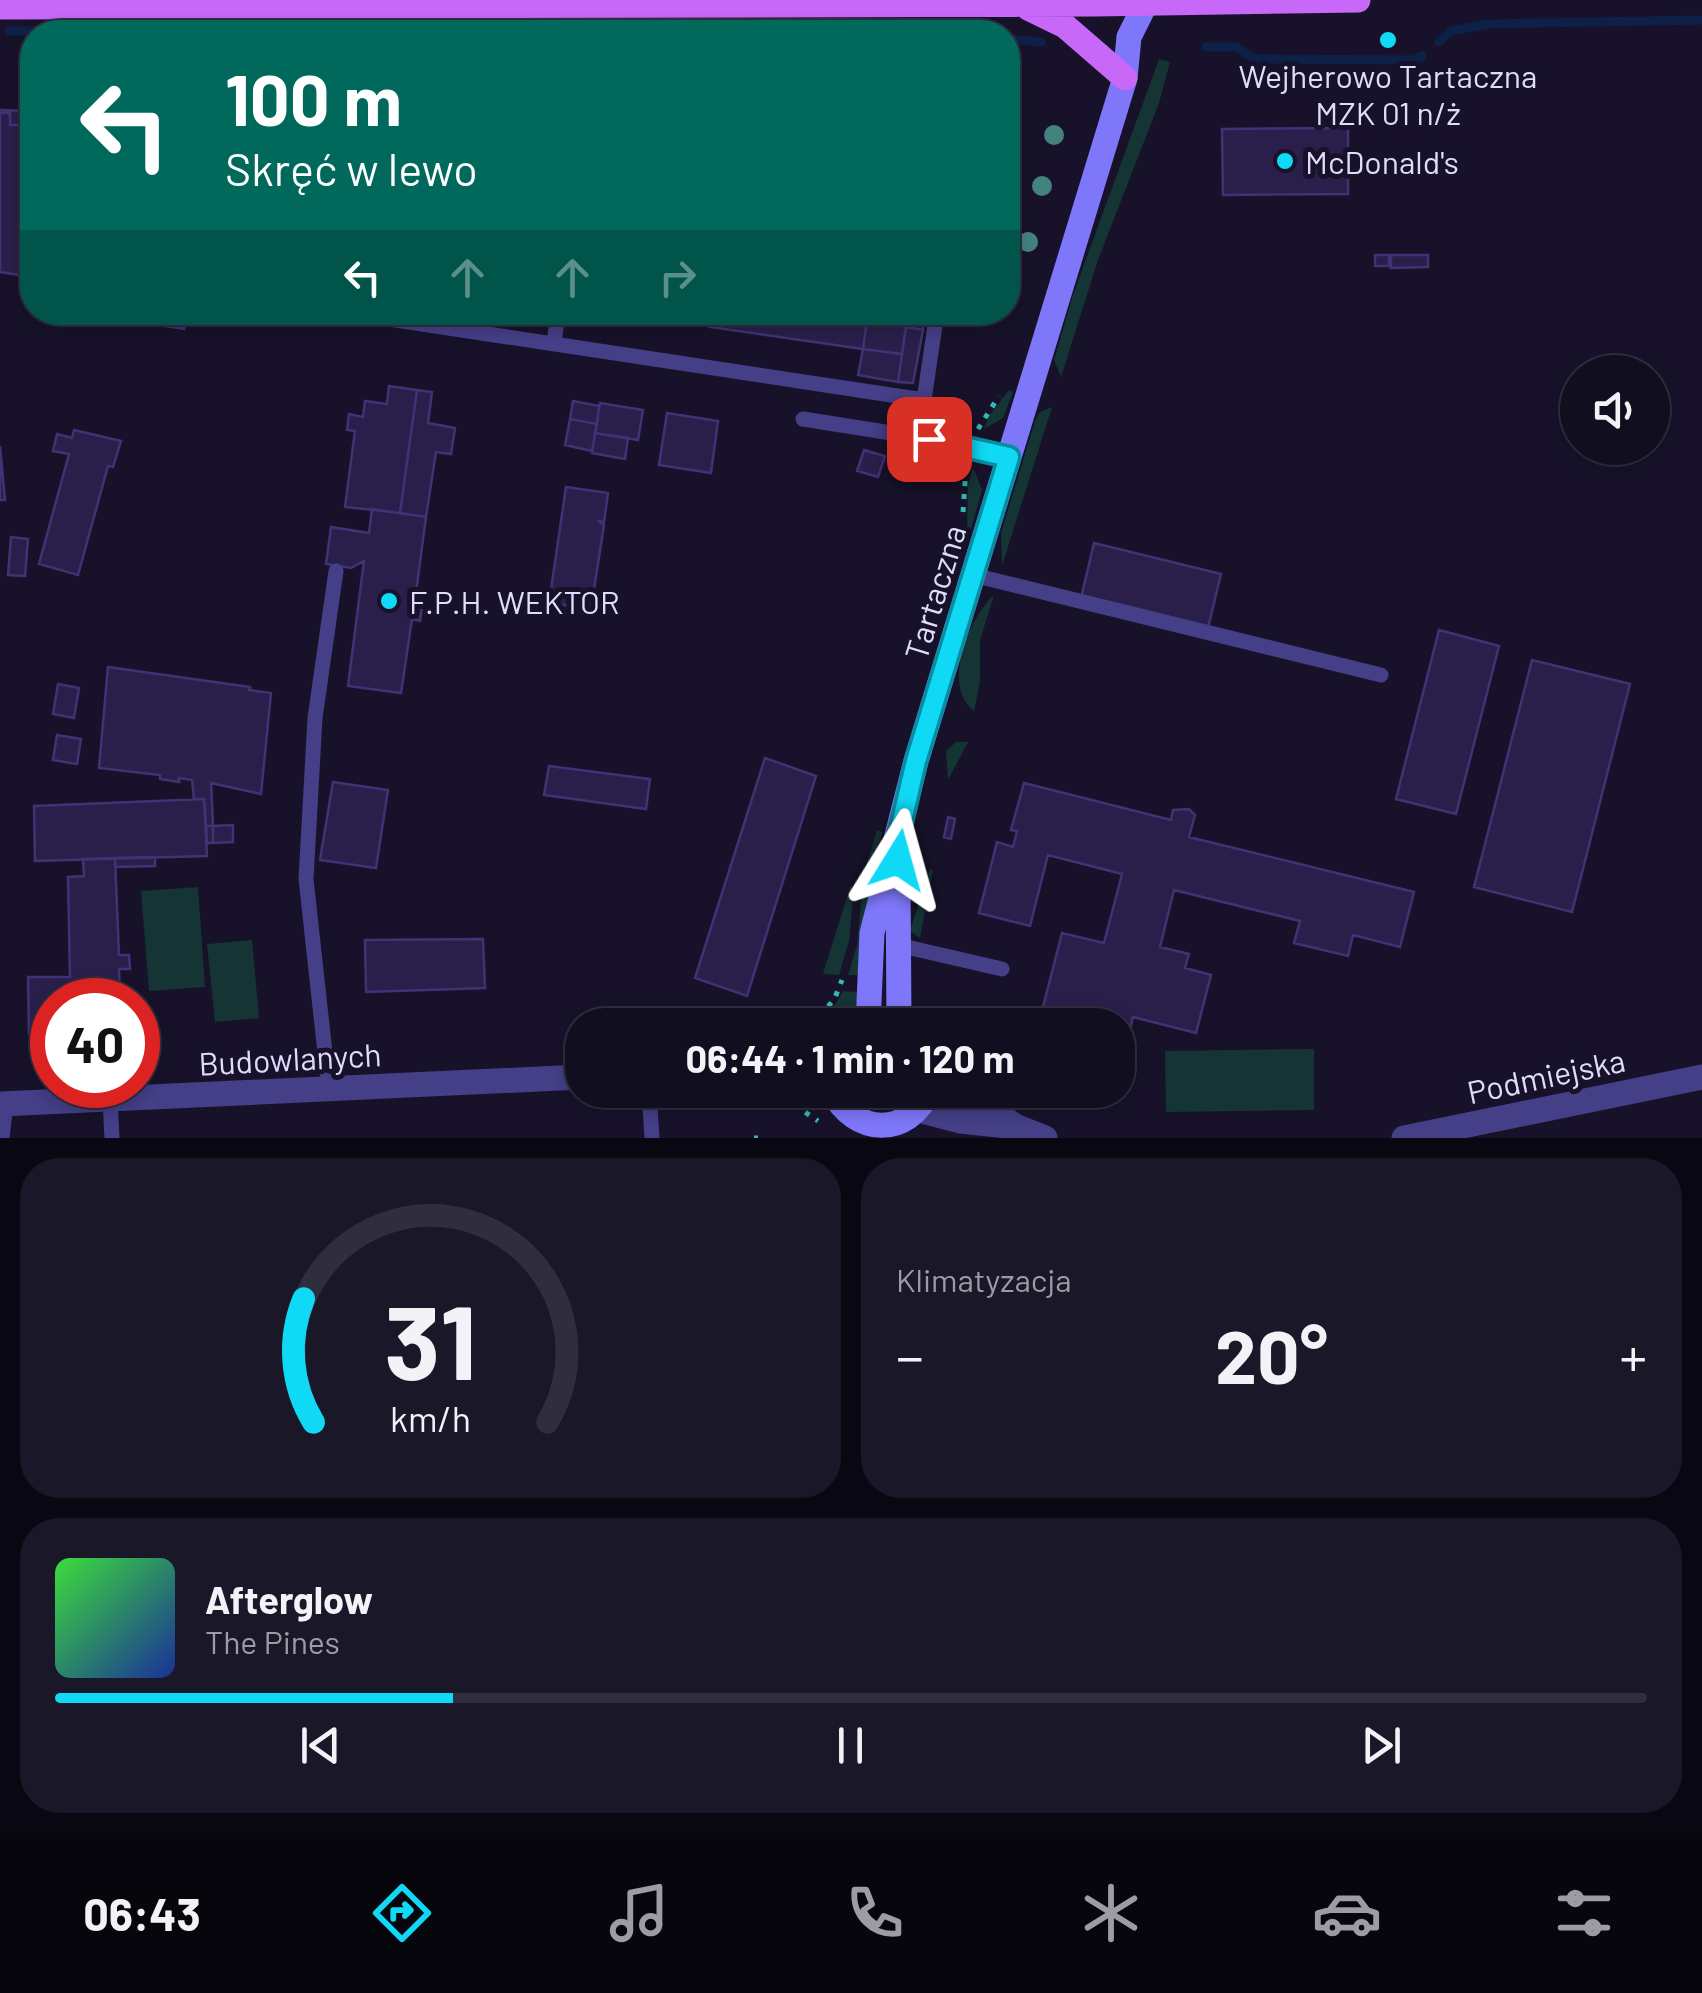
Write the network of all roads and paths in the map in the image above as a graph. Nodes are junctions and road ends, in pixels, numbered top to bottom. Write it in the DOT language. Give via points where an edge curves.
graph roads {
  1 [pos="1358,0"];
  2 [pos="1146,2"];
  3 [pos="1019,4"];
  4 [pos="0,8"];
  5 [pos="1124,78"];
  6 [pos="429,325"];
  7 [pos="556,325"];
  8 [pos="936,325"];
  9 [pos="554,344"];
  10 [pos="802,419"];
  11 [pos="1009,457"];
  12 [pos="336,571"];
  13 [pos="973,575"];
  14 [pos="1381,675"];
  15 [pos="898,838"];
  16 [pos="898,945"];
  17 [pos="1002,969"];
  18 [pos="869,1008"];
  19 [pos="899,1008"];
  20 [pos="1702,1076"];
  21 [pos="565,1078"];
  22 [pos="330,1089"];
  23 [pos="160,1097"];
  24 [pos="30,1103"];
  25 [pos="3,1104"];
  26 [pos="110,1108"];
  27 [pos="650,1108"];
  28 [pos="800,1108"];
  29 [pos="917,1108"];
  30 [pos="938,1108"];
  31 [pos="987,1108"];
  32 [pos="824,1127"];
  33 [pos="853,1128"];
  34 [pos="1017,1128"];
  35 [pos="891,1132"];
  36 [pos="2,1138"];
  37 [pos="112,1138"];
  38 [pos="652,1138"];
  39 [pos="1045,1138"];
  40 [pos="1404,1138"];
  1 -- 2 [label="main road"];
  2 -- 3 [label="main road"];
  2 -- 5 [label="street, Tartaczna" via="1145,42"];
  3 -- 4 [label="main road"];
  3 -- 5 [label="main road" via="1065,26"];
  5 -- 11 [label="street, Tartaczna"];
  6 -- 9 [label="lane"];
  7 -- 9 [label="lane"];
  8 -- 9 [label="lane" via="924,400"];
  10 -- 11 [label="lane"];
  11 -- 13 [label="street, Tartaczna"];
  12 -- 22 [label="lane" via="314,718 306,879"];
  13 -- 14 [label="lane"];
  13 -- 15 [label="street, Tartaczna"];
  15 -- 16 [label="street, Tartaczna"];
  15 -- 18 [label="street, Tartaczna" via="872,932"];
  16 -- 17 [label="lane"];
  16 -- 19 [label="street, Tartaczna"];
  20 -- 40 [label="street, Podmiejska"];
  21 -- 22 [label="street, Budowlanych"];
  22 -- 23 [label="street, Budowlanych"];
  24 -- 25 [label="street, Budowlanych"];
  25 -- 36 [label="lane"];
  26 -- 37 [label="lane"];
  27 -- 38 [label="lane"];
  28 -- 32 [label="path"];
  29 -- 35 [label="street"];
  30 -- 34 [label="street" via="960,1120"];
  31 -- 34 [label="street"];
  33 -- 35 [label="street"];
  34 -- 39 [label="street"];
}
